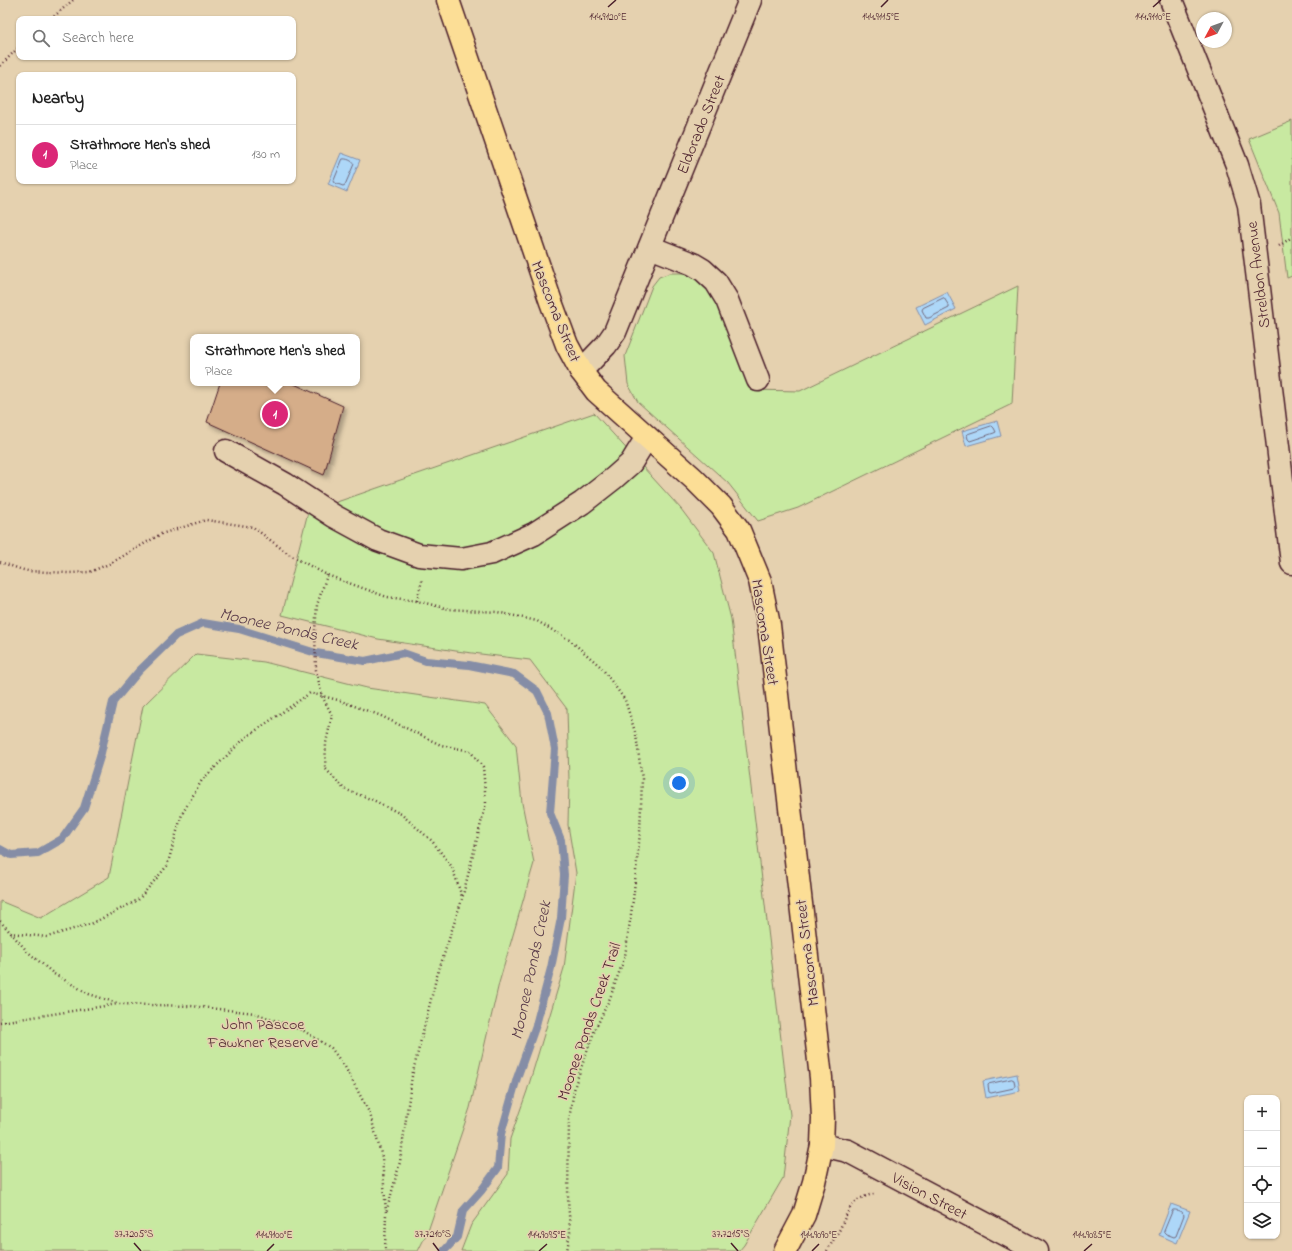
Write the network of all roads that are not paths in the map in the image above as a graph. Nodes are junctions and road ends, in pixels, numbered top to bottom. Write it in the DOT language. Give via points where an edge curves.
graph roads {
  1 [pos="448,0"];
  2 [pos="750,0"];
  3 [pos="1171,0"];
  4 [pos="650,247"];
  5 [pos="581,371"];
  6 [pos="758,380"];
  7 [pos="647,438"];
  8 [pos="226,451"];
  9 [pos="1292,564"];
  10 [pos="822,1145"];
  11 [pos="785,1251"];
  12 [pos="1037,1251"];
  1 -- 5 [label="main road, Mascoma Street" via="551,302 567,345"];
  2 -- 4 [label="street, Eldorado Street"];
  3 -- 9 [label="street, Streldon Avenue" via="1237,165 1249,205"];
  4 -- 5 [label="street, Eldorado Street" via="615,332"];
  4 -- 6 [label="street" via="693,264 716,282 727,300"];
  5 -- 7 [label="main road, Mascoma Street" via="596,391"];
  7 -- 8 [label="street" via="630,463 614,478 534,534 492,552 461,559 418,555 378,540"];
  7 -- 10 [label="main road, Mascoma Street" via="721,506 739,530 760,581 769,625 821,1078"];
  10 -- 11 [label="main road, Mascoma Street" via="804,1215"];
  10 -- 12 [label="street, Vision Street" via="848,1151"];
}
